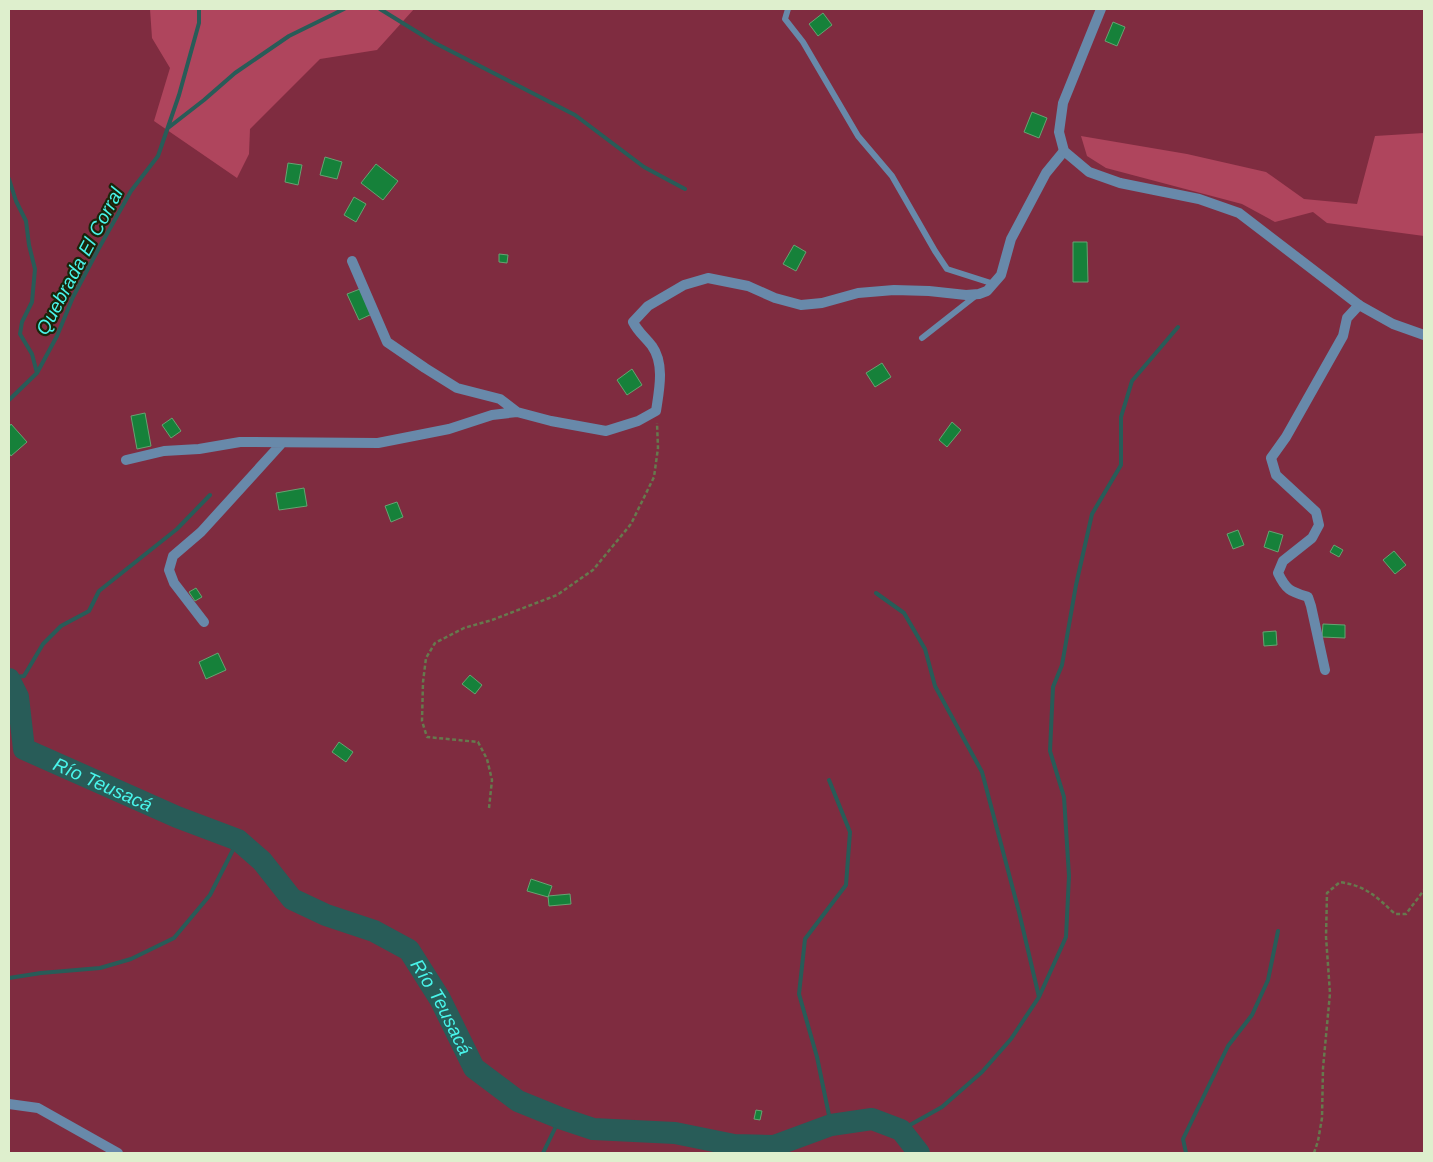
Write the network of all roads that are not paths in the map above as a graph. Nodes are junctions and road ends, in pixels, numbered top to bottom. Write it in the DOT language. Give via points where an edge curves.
graph roads {
  1 [pos="788,9"];
  2 [pos="1101,9"];
  3 [pos="1064,150"];
  4 [pos="352,261"];
  5 [pos="994,284"];
  6 [pos="979,294"];
  7 [pos="1359,305"];
  8 [pos="1424,336"];
  9 [pos="922,338"];
  10 [pos="517,412"];
  11 [pos="282,442"];
  12 [pos="126,460"];
  13 [pos="204,622"];
  14 [pos="1325,670"];
  15 [pos="9,1104"];
  16 [pos="118,1153"];
  1 -- 5 [label="lane" via="785,19 804,42 858,136 892,176 948,269"];
  2 -- 3 [label="street" via="1063,103 1059,132"];
  3 -- 5 [label="street" via="1046,173 1011,239 1001,275"];
  3 -- 7 [label="street" via="1089,172 1120,184 1198,200 1239,213"];
  4 -- 10 [label="street" via="387,342 457,388 500,399"];
  5 -- 6 [label="street"];
  6 -- 9 [label="lane"];
  6 -- 10 [label="street" via="894,290 858,293 801,305 748,286 708,278 684,285 648,306 633,322 653,348 660,368 656,411 638,421 606,431"];
  7 -- 8 [label="street" via="1393,324"];
  7 -- 14 [label="street" via="1348,318 1343,336 1271,458 1276,475 1316,512 1319,525 1312,538 1283,561 1278,573 1284,585 1308,597"];
  10 -- 11 [label="street" via="492,414 450,428 378,443"];
  11 -- 12 [label="street" via="240,442 164,451"];
  11 -- 13 [label="street" via="201,532 173,556 169,570 174,583"];
  15 -- 16 [label="street" via="38,1108"];
}
